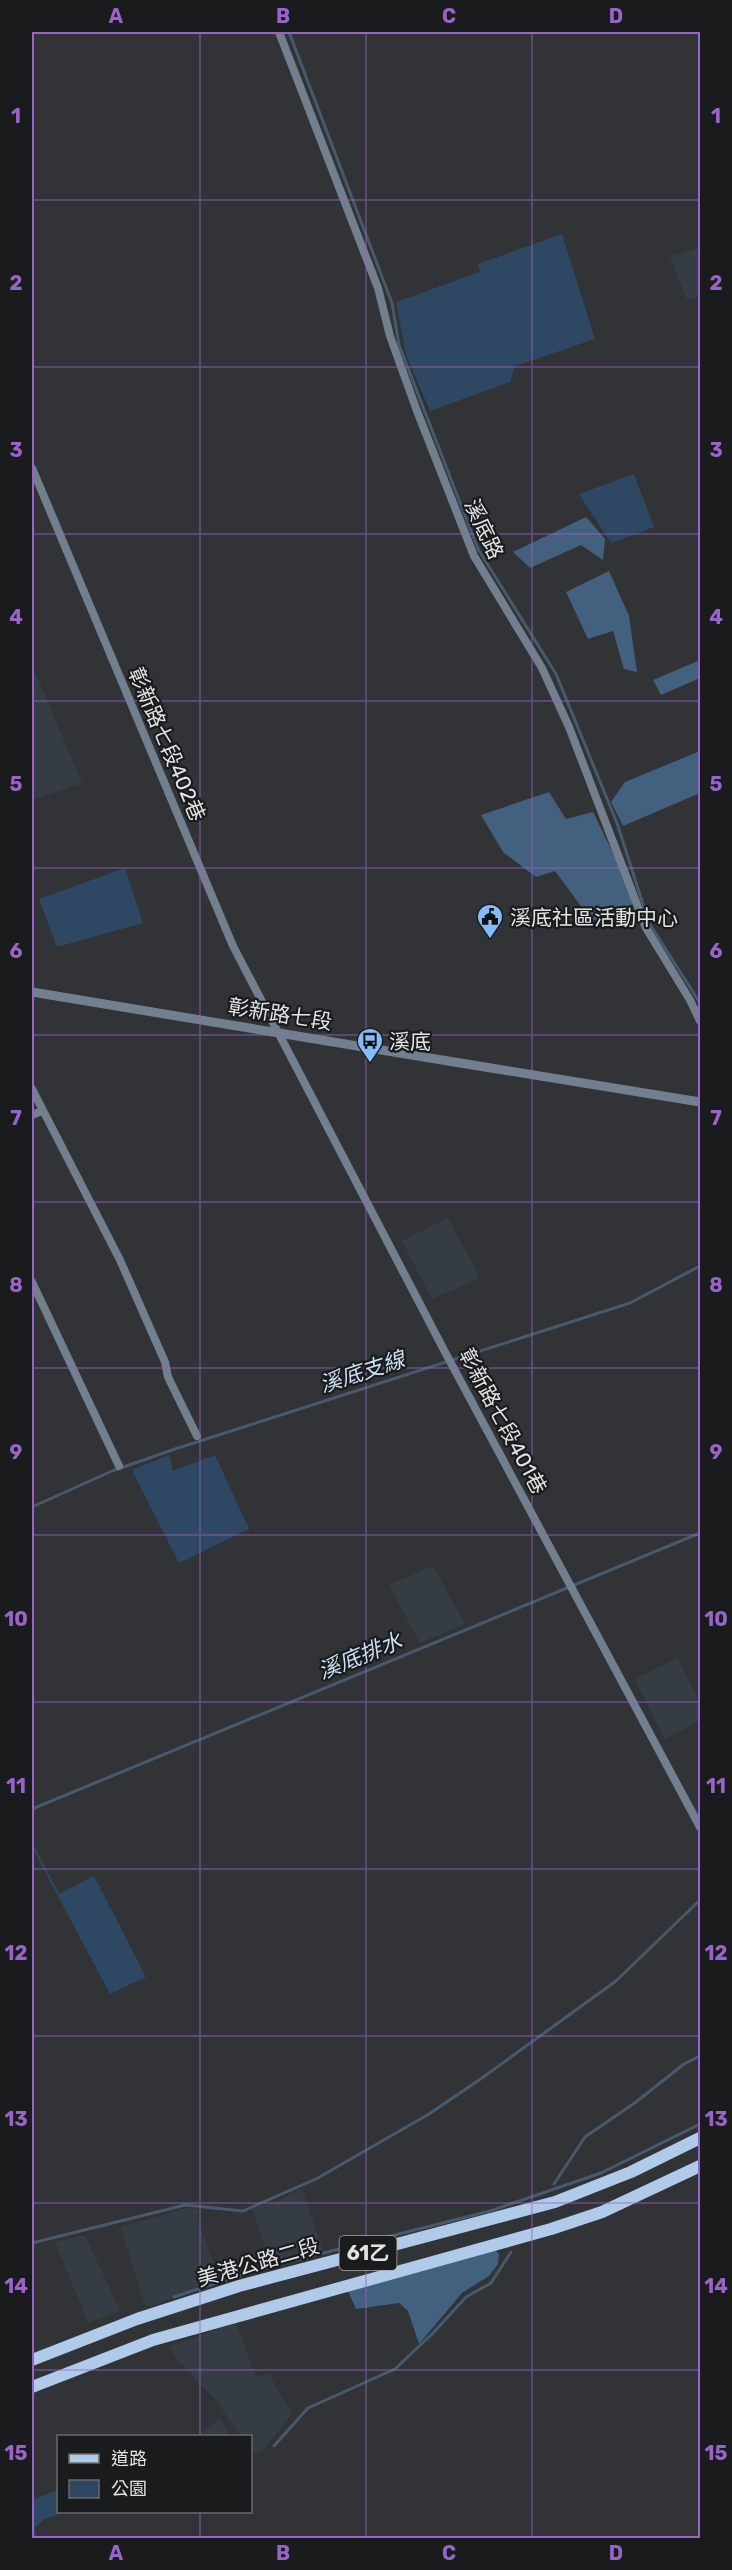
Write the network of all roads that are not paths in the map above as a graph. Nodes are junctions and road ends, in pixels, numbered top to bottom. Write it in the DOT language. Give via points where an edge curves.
graph roads {
  1 [pos="279,32"];
  2 [pos="32,468"];
  3 [pos="32,992"];
  4 [pos="700,1021"];
  5 [pos="276,1031"];
  6 [pos="32,1089"];
  7 [pos="700,1102"];
  8 [pos="42,1111"];
  9 [pos="32,1115"];
  10 [pos="32,1282"];
  11 [pos="197,1436"];
  12 [pos="119,1466"];
  13 [pos="700,1827"];
  14 [pos="700,2138"];
  15 [pos="700,2166"];
  16 [pos="32,2360"];
  17 [pos="32,2387"];
  1 -- 4 [label="street, 溪底路" via="378,288 390,336 474,556 542,668 646,928"];
  2 -- 5 [label="street, 彰新路七段402巷" via="210,893"];
  3 -- 5 [label="street, 彰新路七段"];
  5 -- 7 [label="street, 彰新路七段" via="419,1058"];
  5 -- 13 [label="street, 彰新路七段401巷"];
  6 -- 8 [label="street"];
  8 -- 9 [label="street"];
  8 -- 11 [label="street" via="120,1260"];
  10 -- 12 [label="street"];
  14 -- 16 [label="main road, 美港公路二段 / 61乙" via="631,2172 555,2202 239,2286 137,2319"];
  15 -- 17 [label="main road, 61乙" via="602,2212 551,2229 175,2334"];
}
